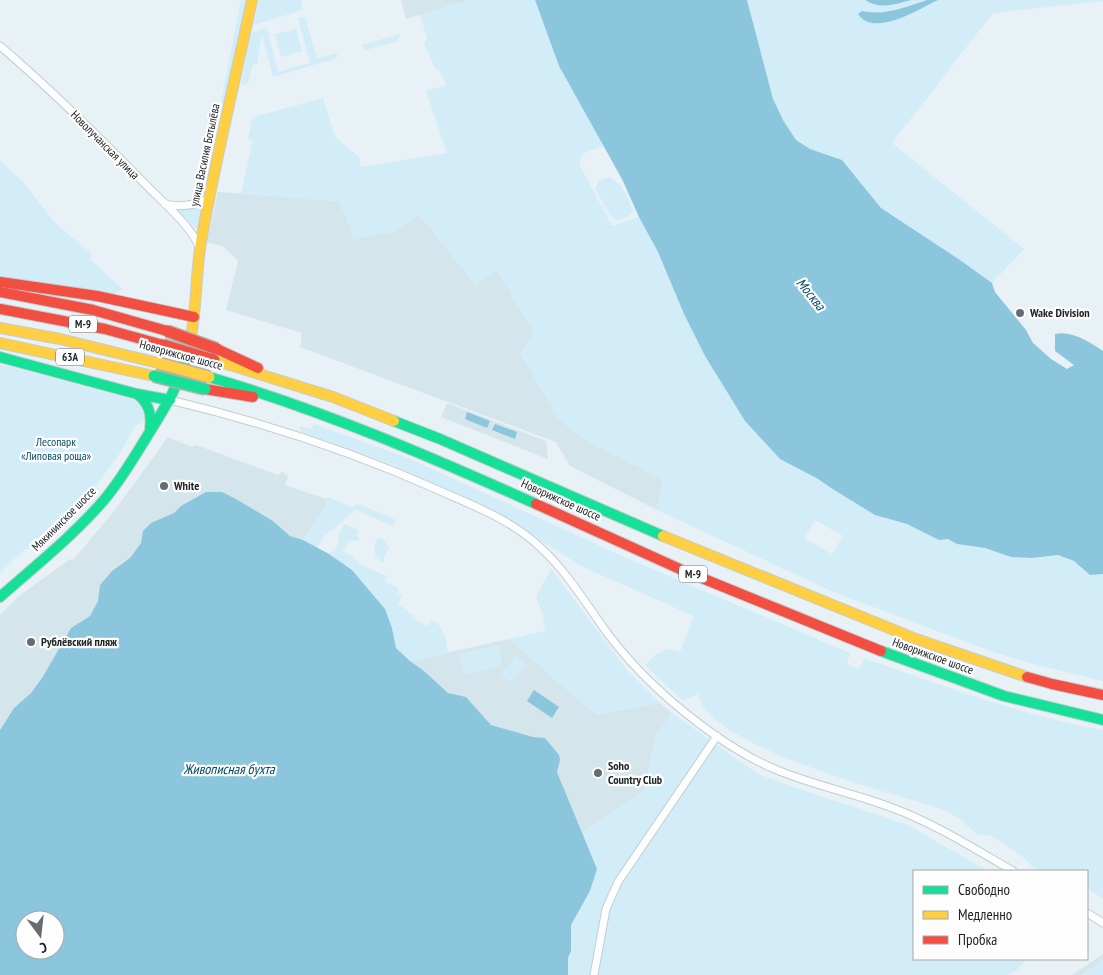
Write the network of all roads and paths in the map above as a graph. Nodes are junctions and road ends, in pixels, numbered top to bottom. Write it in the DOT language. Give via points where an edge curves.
graph roads {
  1 [pos="252,0"];
  2 [pos="0,46"];
  3 [pos="209,199"];
  4 [pos="165,204"];
  5 [pos="187,228"];
  6 [pos="203,228"];
  7 [pos="200,251"];
  8 [pos="0,282"];
  9 [pos="0,292"];
  10 [pos="0,309"];
  11 [pos="194,318"];
  12 [pos="0,328"];
  13 [pos="0,343"];
  14 [pos="0,357"];
  15 [pos="297,386"];
  16 [pos="137,394"];
  17 [pos="170,400"];
  18 [pos="292,403"];
  19 [pos="148,435"];
  20 [pos="0,597"];
  21 [pos="1103,696"];
  22 [pos="1103,720"];
  23 [pos="717,736"];
  24 [pos="1011,870"];
  25 [pos="1088,914"];
  26 [pos="1103,923"];
  27 [pos="594,975"];
  1 -- 3 [label="main road, улица Василия Ботылёва"];
  2 -- 4 [label="street, Новолучанская улица"];
  3 -- 4 [label="street" via="191,205"];
  3 -- 6 [label="main road, улица Василия Ботылёва"];
  4 -- 5 [label="street, Новолучанская улица"];
  5 -- 6 [label="street"];
  5 -- 7 [label="street, Новолучанская улица" via="198,242"];
  6 -- 7 [label="main road, улица Василия Ботылёва"];
  7 -- 11 [label="main road, улица Василия Ботылёва"];
  8 -- 11 [label="main road" via="52,289"];
  9 -- 15 [label="main road, bridge" via="93,310 167,331 217,348"];
  10 -- 15 [label="main road, Новорижское шоссе / М-9, bridge" via="105,329"];
  11 -- 17 [label="main road, улица Василия Ботылёва" via="188,356"];
  12 -- 18 [label="main road, Новорижское шоссе / М-9, bridge" via="92,345"];
  13 -- 18 [label="main road, 63A, bridge" via="206,389"];
  14 -- 16 [label="main road"];
  15 -- 21 [label="main road, Новорижское шоссе / М-9" via="440,438 693,549 916,639 1011,672"];
  16 -- 17 [label="main road"];
  16 -- 19 [label="main road" via="150,407 152,420"];
  17 -- 19 [label="main road, Мякининское шоссе"];
  17 -- 23 [label="street" via="286,432 350,454 480,508 523,532 567,575 639,671 669,700"];
  18 -- 22 [label="main road, Новорижское шоссе / М-9" via="428,456 682,570 909,662 1004,696"];
  19 -- 20 [label="main road, Мякининское шоссе" via="95,510"];
  23 -- 24 [label="street" via="745,755 778,770 891,807 956,836"];
  23 -- 27 [label="street" via="618,882 606,909"];
  25 -- 26 [label="street"];
}
